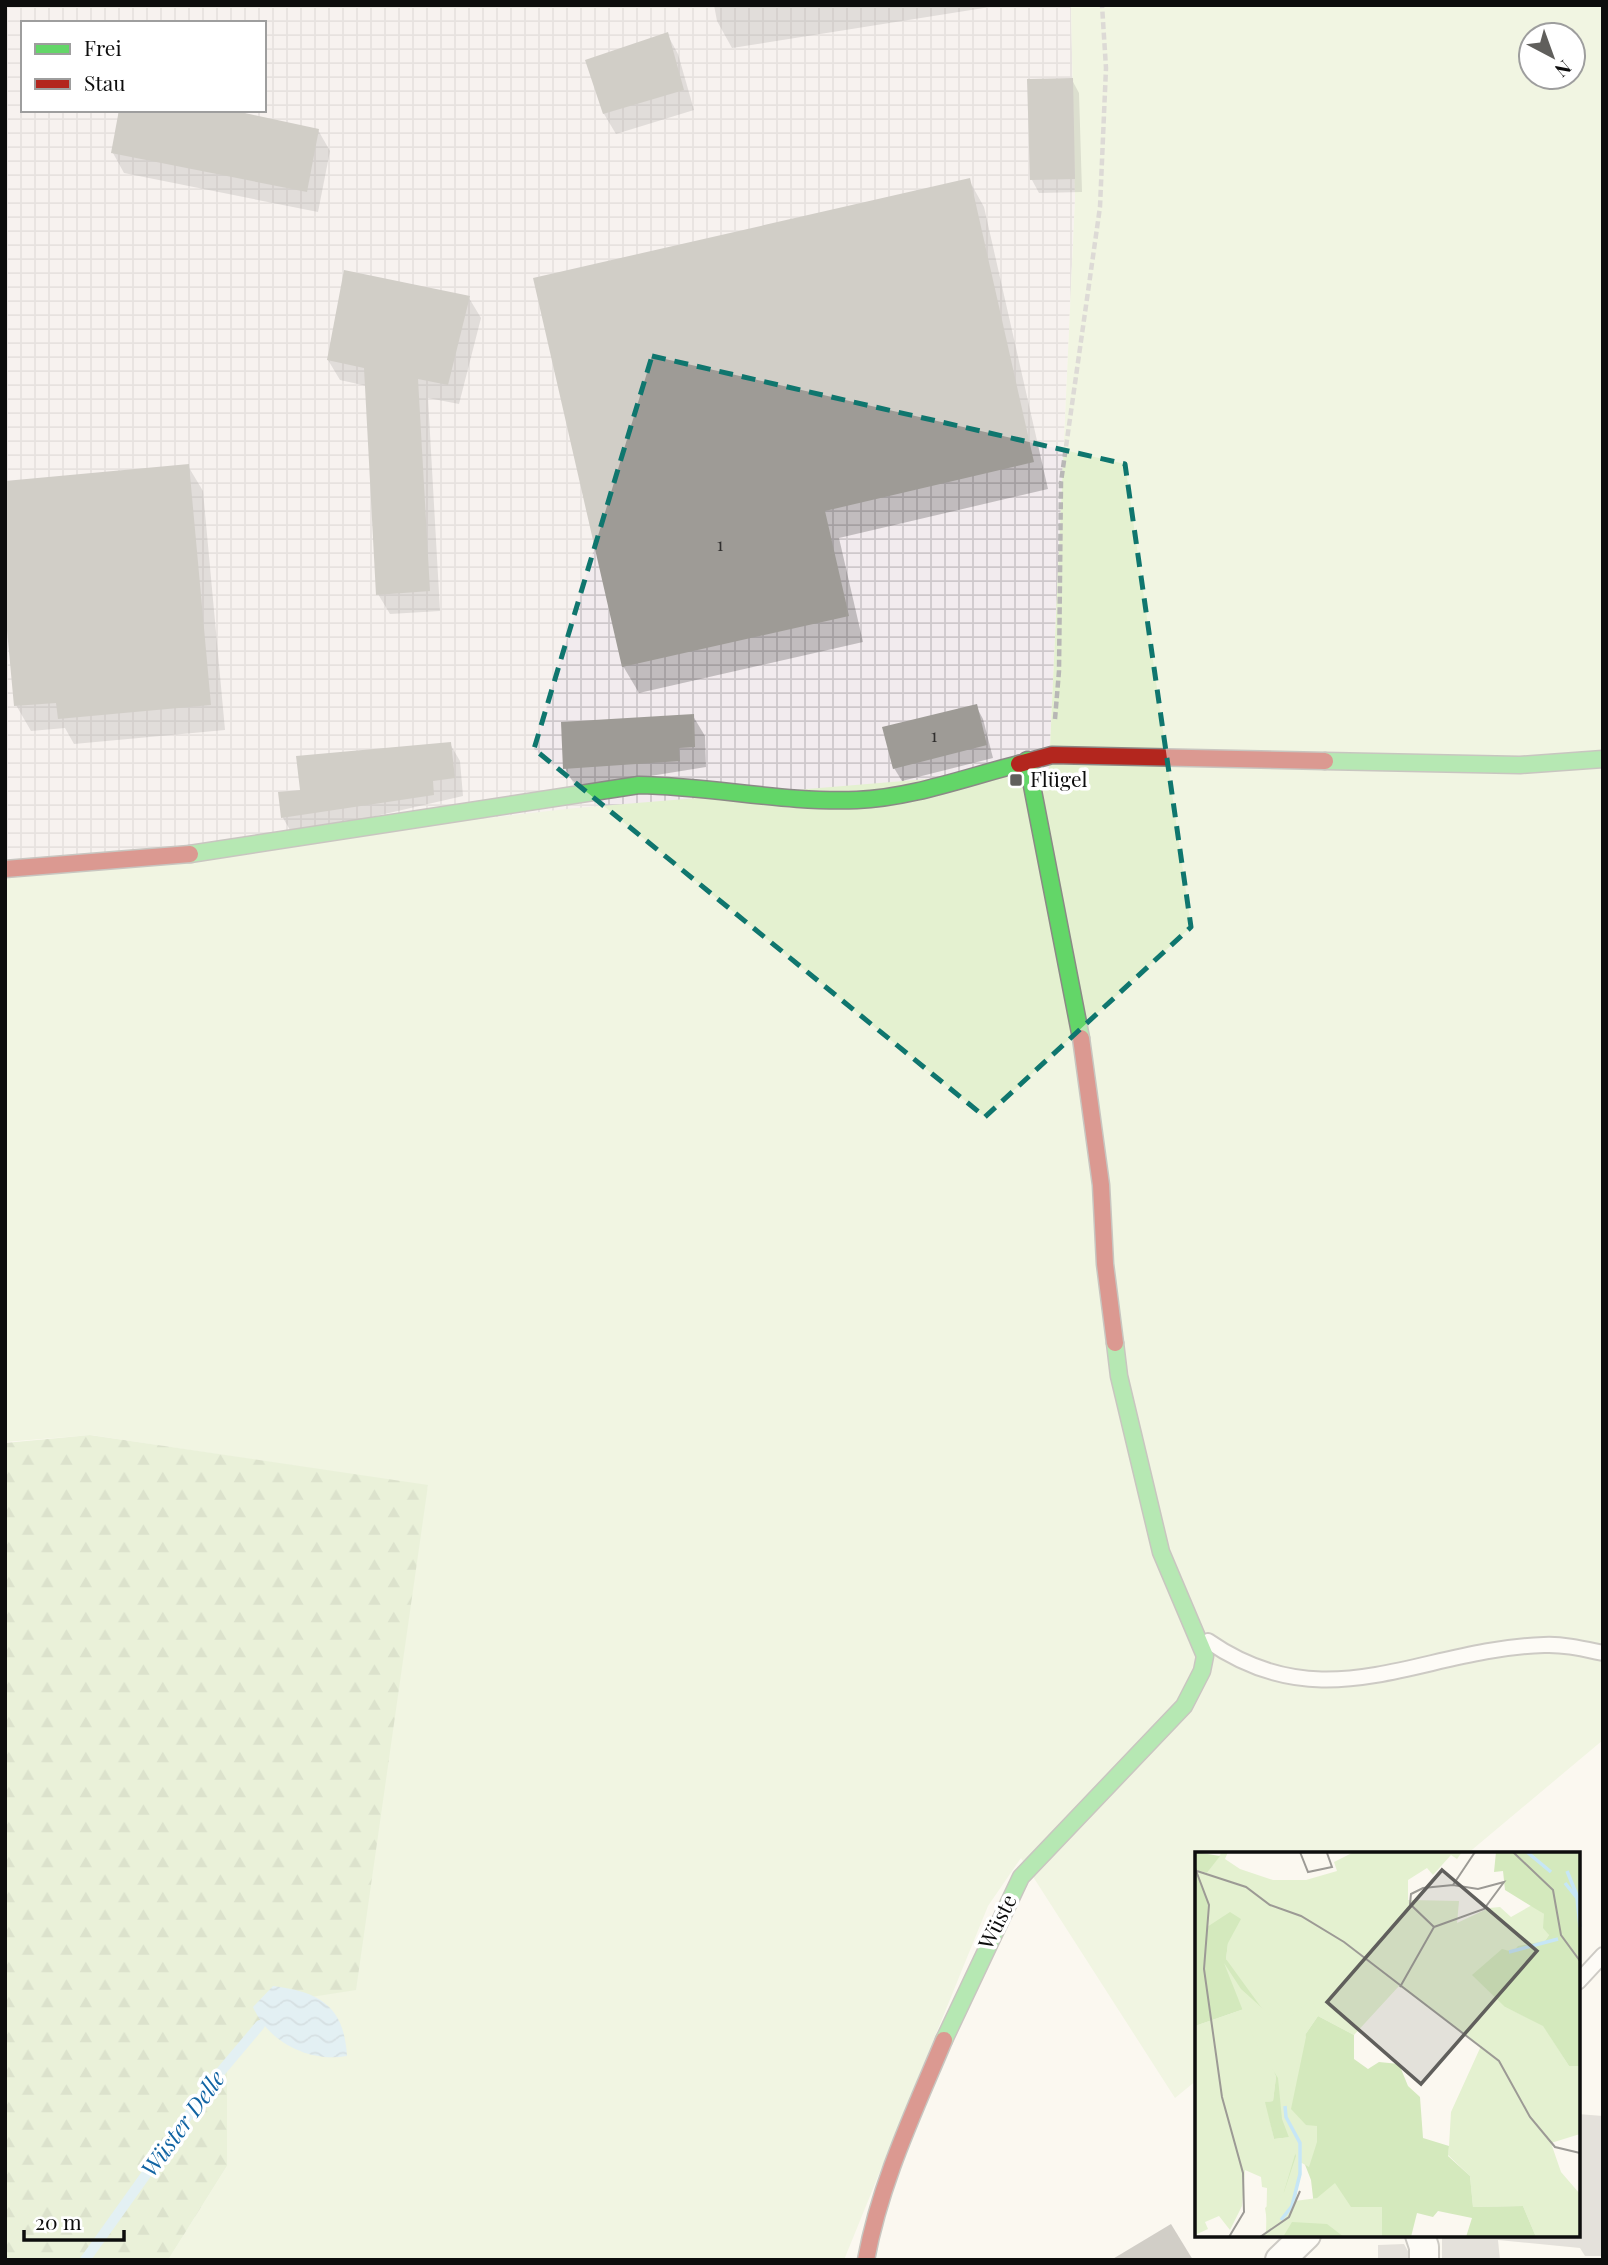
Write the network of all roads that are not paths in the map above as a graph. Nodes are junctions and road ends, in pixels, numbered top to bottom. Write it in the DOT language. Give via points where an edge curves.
graph roads {
  1 [pos="1603,759"];
  2 [pos="1027,760"];
  3 [pos="5,870"];
  4 [pos="1198,1635"];
  5 [pos="1603,1653"];
  6 [pos="1603,1955"];
  7 [pos="1580,1980"];
  8 [pos="1304,2237"];
  9 [pos="1421,2237"];
  10 [pos="866,2260"];
  11 [pos="1280,2260"];
  12 [pos="1424,2260"];
  1 -- 2 [label="street" via="1520,765 1052,754"];
  2 -- 3 [label="street" via="912,791 859,800 639,785 174,857"];
  2 -- 4 [label="street, Wüste" via="1079,1021 1119,1376 1168,1575"];
  4 -- 5 [label="lane" via="1251,1667 1316,1680 1368,1677 1513,1647 1547,1645"];
  4 -- 10 [label="street, Wüste" via="1205,1656 1184,1706 1021,1877 964,1992 895,2158"];
  6 -- 7 [label="lane"];
  8 -- 11 [label="street"];
  9 -- 12 [label="street"];
}
